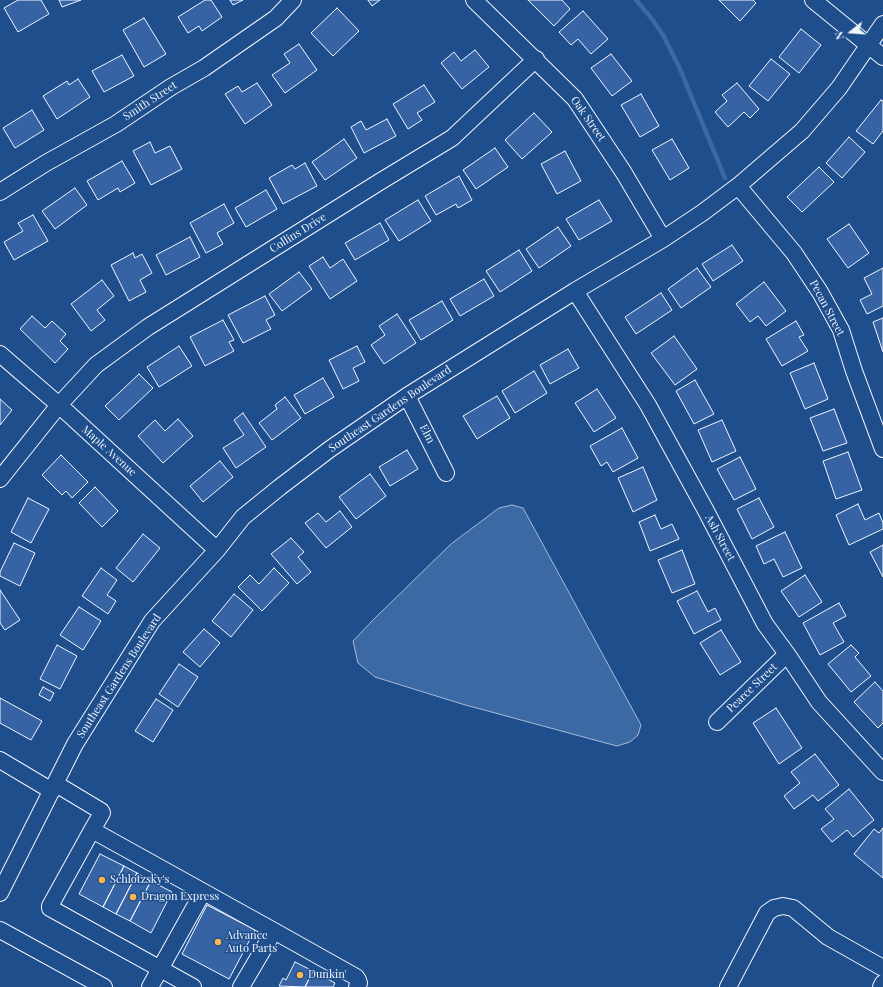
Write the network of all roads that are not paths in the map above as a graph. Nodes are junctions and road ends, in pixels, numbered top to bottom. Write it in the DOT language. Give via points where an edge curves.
graph roads {
  1 [pos="293,0"];
  2 [pos="474,0"];
  3 [pos="813,0"];
  4 [pos="883,24"];
  5 [pos="868,46"];
  6 [pos="883,57"];
  7 [pos="536,59"];
  8 [pos="738,186"];
  9 [pos="0,192"];
  10 [pos="663,239"];
  11 [pos="575,291"];
  12 [pos="0,354"];
  13 [pos="407,396"];
  14 [pos="58,405"];
  15 [pos="883,449"];
  16 [pos="446,473"];
  17 [pos="0,479"];
  18 [pos="217,550"];
  19 [pos="787,654"];
  20 [pos="717,722"];
  21 [pos="0,760"];
  22 [pos="883,772"];
  23 [pos="54,788"];
  24 [pos="92,830"];
  25 [pos="203,892"];
  26 [pos="0,893"];
  27 [pos="0,930"];
  28 [pos="274,930"];
  29 [pos="883,968"];
  30 [pos="160,969"];
  31 [pos="883,983"];
  32 [pos="104,987"];
  33 [pos="150,987"];
  34 [pos="193,987"];
  35 [pos="241,987"];
  36 [pos="357,987"];
  37 [pos="728,987"];
  38 [pos="881,987"];
  1 -- 9 [label="street, Smith Street" via="276,18 204,68 116,124"];
  2 -- 7 [label="street, Oak Street"];
  3 -- 5 [label="street"];
  4 -- 5 [label="street, Southeast Gardens Boulevard"];
  5 -- 6 [label="street"];
  5 -- 8 [label="street, Southeast Gardens Boulevard" via="839,88 802,131"];
  7 -- 10 [label="street, Oak Street" via="575,99 624,173"];
  7 -- 14 [label="street, Collins Drive" via="452,138 148,327 96,365"];
  8 -- 10 [label="street, Southeast Gardens Boulevard"];
  8 -- 15 [label="street, Pecan Street" via="794,253 838,324"];
  10 -- 11 [label="street, Southeast Gardens Boulevard"];
  11 -- 13 [label="street, Southeast Gardens Boulevard"];
  11 -- 19 [label="street, Ash Street" via="648,405 765,624"];
  12 -- 14 [label="street, Maple Avenue"];
  13 -- 16 [label="street, Elm"];
  13 -- 18 [label="street, Southeast Gardens Boulevard" via="280,487 243,518"];
  14 -- 17 [label="street, Collins Drive"];
  14 -- 18 [label="street, Maple Avenue"];
  18 -- 23 [label="street, Southeast Gardens Boulevard" via="152,621 75,744"];
  19 -- 20 [label="street, Pearce Street"];
  19 -- 22 [label="street, Ash Street" via="819,702"];
  21 -- 23 [label="street"];
  23 -- 24 [label="street" via="101,810 102,813"];
  23 -- 26 [label="street, Southeast Gardens Boulevard"];
  24 -- 25 [label="street"];
  24 -- 30 [label="street" via="50,908"];
  25 -- 28 [label="street"];
  25 -- 30 [label="street"];
  27 -- 32 [label="street"];
  28 -- 35 [label="street"];
  28 -- 36 [label="street" via="356,977 359,983"];
  29 -- 37 [label="street" via="828,937 793,908 783,906 766,913"];
  30 -- 33 [label="street"];
  30 -- 34 [label="street"];
  31 -- 38 [label="street"];
}
